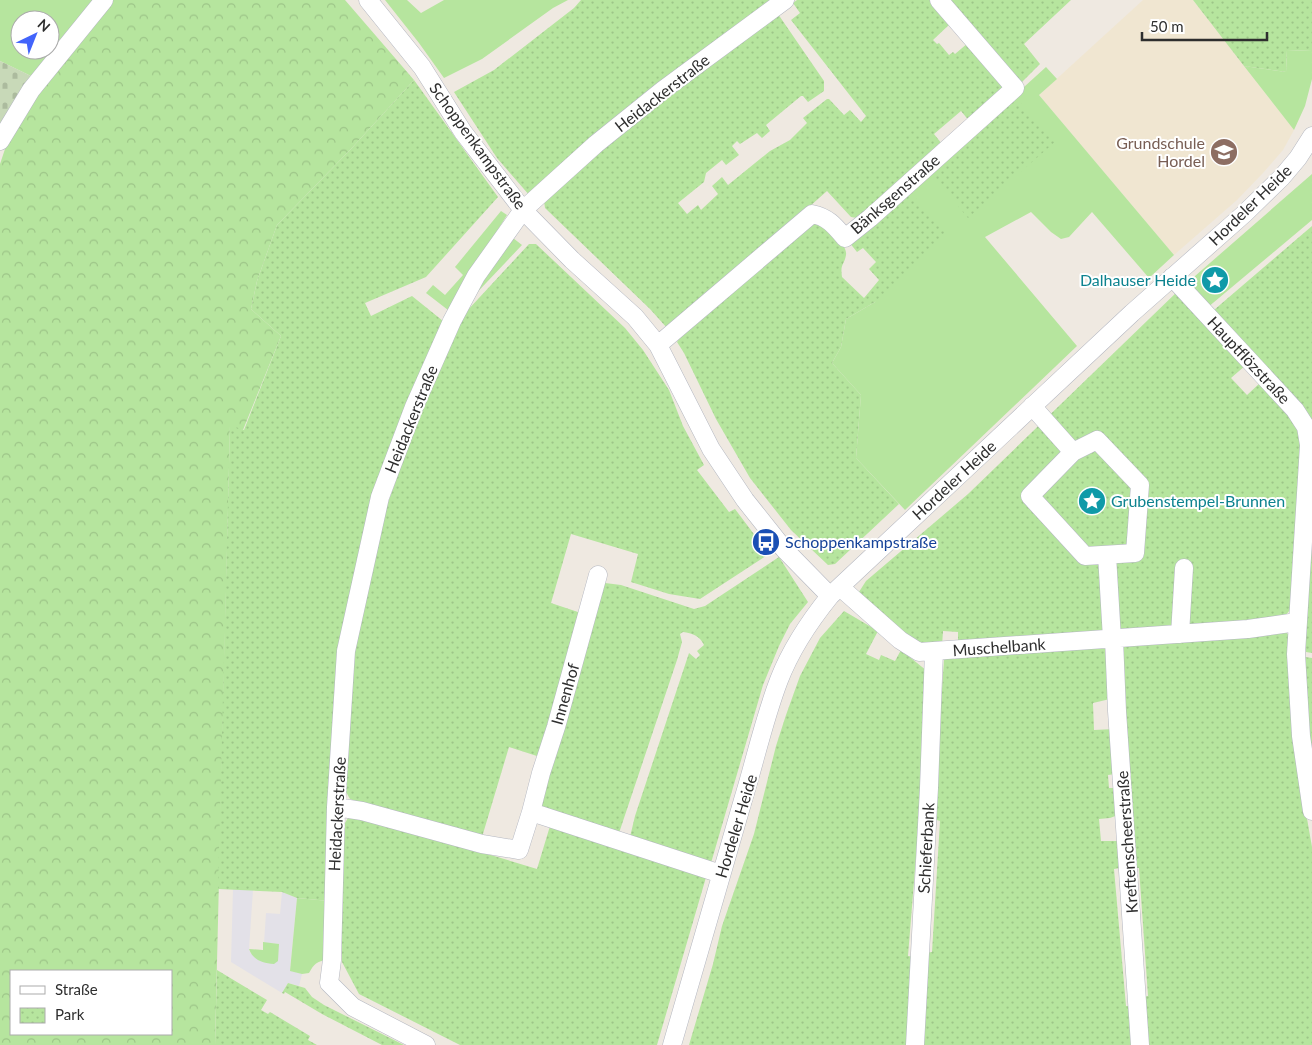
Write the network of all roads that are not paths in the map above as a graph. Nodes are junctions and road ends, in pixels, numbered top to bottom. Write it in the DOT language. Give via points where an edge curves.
graph roads {
  1 [pos="104,0"];
  2 [pos="368,0"];
  3 [pos="785,0"];
  4 [pos="939,0"];
  5 [pos="1312,136"];
  6 [pos="0,141"];
  7 [pos="523,210"];
  8 [pos="1172,277"];
  9 [pos="658,345"];
  10 [pos="1032,406"];
  11 [pos="1073,452"];
  12 [pos="1107,555"];
  13 [pos="1184,568"];
  14 [pos="598,575"];
  15 [pos="835,591"];
  16 [pos="1298,622"];
  17 [pos="1180,634"];
  18 [pos="1113,638"];
  19 [pos="934,652"];
  20 [pos="336,806"];
  21 [pos="1312,811"];
  22 [pos="532,812"];
  23 [pos="721,874"];
  24 [pos="426,1045"];
  25 [pos="672,1045"];
  26 [pos="915,1045"];
  27 [pos="1140,1045"];
  1 -- 6 [label="street" via="31,90"];
  2 -- 7 [label="street, Schoppenkampstraße" via="422,67 464,132"];
  3 -- 7 [label="street, Heidackerstraße" via="596,144"];
  4 -- 9 [label="street, Bänksgenstraße" via="1015,88 845,238 833,223 812,214"];
  5 -- 8 [label="street, Hordeler Heide" via="1282,177"];
  7 -- 9 [label="street, Schoppenkampstraße" via="635,317"];
  7 -- 20 [label="street, Heidackerstraße" via="464,297 414,407 380,497 346,651"];
  8 -- 10 [label="street, Hordeler Heide"];
  8 -- 16 [label="street, Hauptflözstraße" via="1295,410 1306,427 1308,445"];
  9 -- 15 [label="street, Schoppenkampstraße" via="712,449 745,500 784,549"];
  10 -- 11 [label="street"];
  10 -- 15 [label="street, Hordeler Heide"];
  11 -- 12 [label="street" via="1030,496 1085,556"];
  11 -- 12 [label="street" via="1097,440 1140,485 1134,553"];
  12 -- 18 [label="street, Kreftenscheerstraße"];
  13 -- 17 [label="street"];
  14 -- 22 [label="street, Innenhof"];
  15 -- 19 [label="street, Muschelbank" via="919,652"];
  15 -- 23 [label="street, Hordeler Heide" via="811,620 779,679"];
  16 -- 17 [label="street, Muschelbank"];
  16 -- 21 [label="street, Hauptflözstraße" via="1296,654 1301,736"];
  17 -- 18 [label="street, Muschelbank"];
  18 -- 19 [label="street, Muschelbank"];
  18 -- 27 [label="street, Kreftenscheerstraße"];
  19 -- 26 [label="street, Schieferbank"];
  20 -- 22 [label="street, Innenhof" via="482,844 518,850"];
  20 -- 24 [label="street, Heidackerstraße" via="329,983 353,1007"];
  22 -- 23 [label="street"];
  23 -- 25 [label="street, Hordeler Heide"];
}
